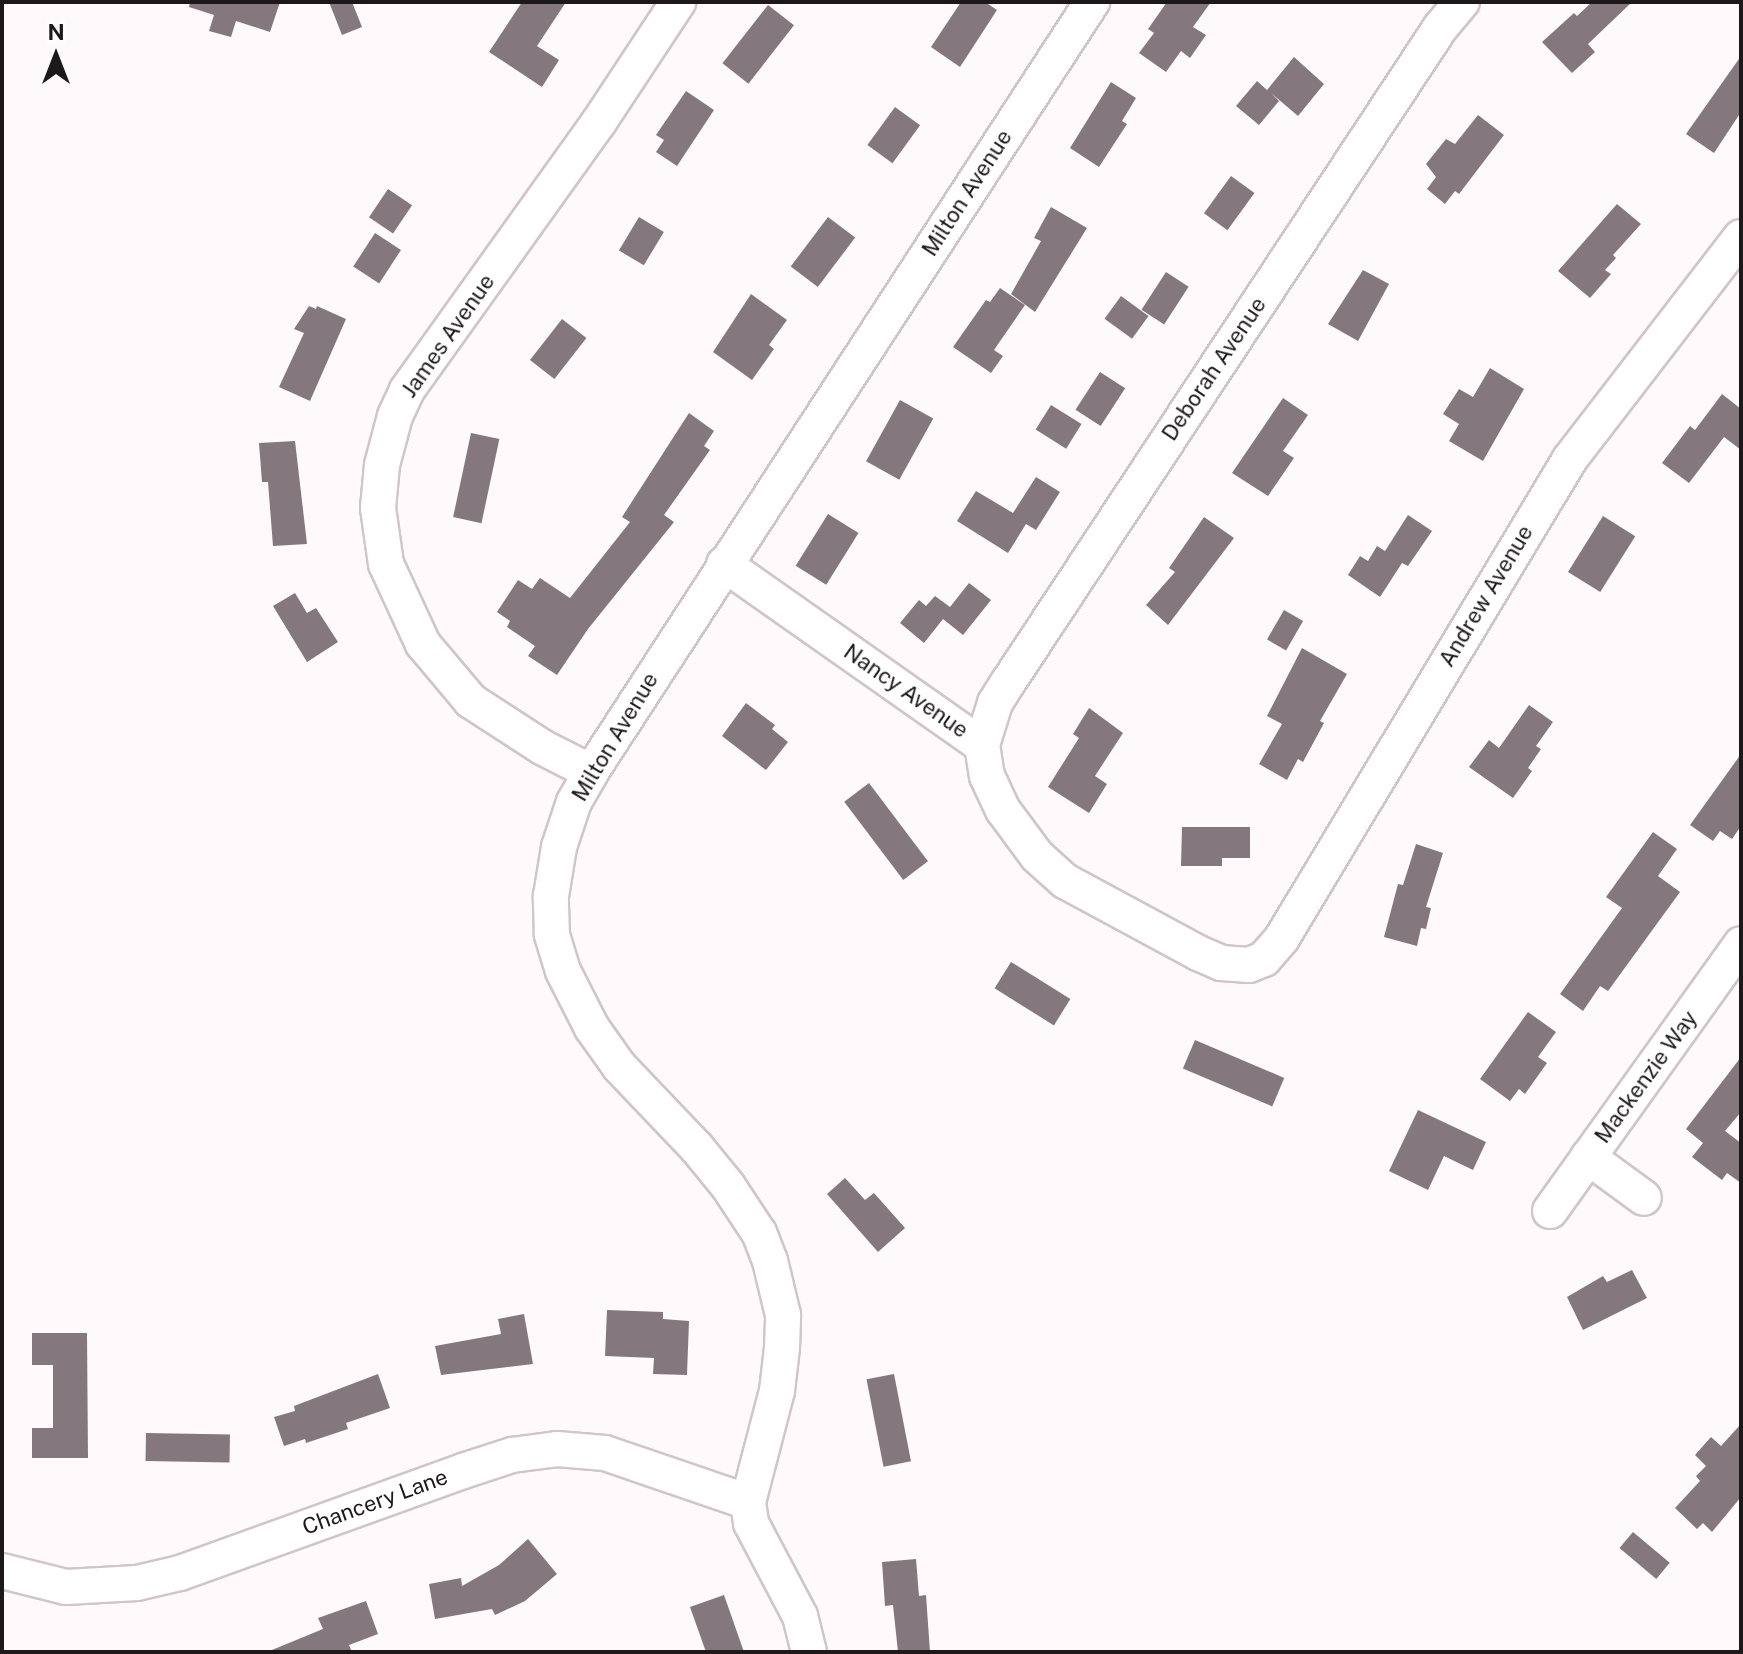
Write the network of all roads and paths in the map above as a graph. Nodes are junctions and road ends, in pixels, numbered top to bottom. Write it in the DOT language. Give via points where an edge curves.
graph roads {
  1 [pos="678,2"];
  2 [pos="1092,2"];
  3 [pos="1462,2"];
  4 [pos="1741,237"];
  5 [pos="724,564"];
  6 [pos="982,745"];
  7 [pos="591,772"];
  8 [pos="1738,955"];
  9 [pos="1249,965"];
  10 [pos="1588,1157"];
  11 [pos="1644,1198"];
  12 [pos="1550,1211"];
  13 [pos="748,1502"];
  14 [pos="2,1571"];
  15 [pos="809,1652"];
  1 -- 7 [label="street, James Avenue" via="407,390 382,465 378,508 386,564 423,644 471,701"];
  2 -- 5 [label="street, Milton Avenue"];
  3 -- 6 [label="street, Deborah Avenue" via="1009,681 995,703"];
  4 -- 9 [label="street, Andrew Avenue" via="1570,459 1282,938 1264,959"];
  5 -- 6 [label="street, Nancy Avenue"];
  5 -- 7 [label="street, Milton Avenue"];
  6 -- 9 [label="street, Nancy Avenue" via="987,776 1003,810 1037,856 1065,881 1198,953 1221,963"];
  7 -- 13 [label="street, Milton Avenue" via="559,847 551,896 552,934 563,971 619,1066 697,1148 746,1211 759,1233 783,1315 777,1391"];
  8 -- 10 [label="street, Mackenzie Way"];
  10 -- 11 [label="street"];
  10 -- 12 [label="street, Mackenzie Way"];
  13 -- 14 [label="street, Chancery Lane" via="605,1453 557,1449 512,1455 180,1573 137,1583 66,1587"];
  13 -- 15 [label="street" via="751,1523 800,1616"];
}
